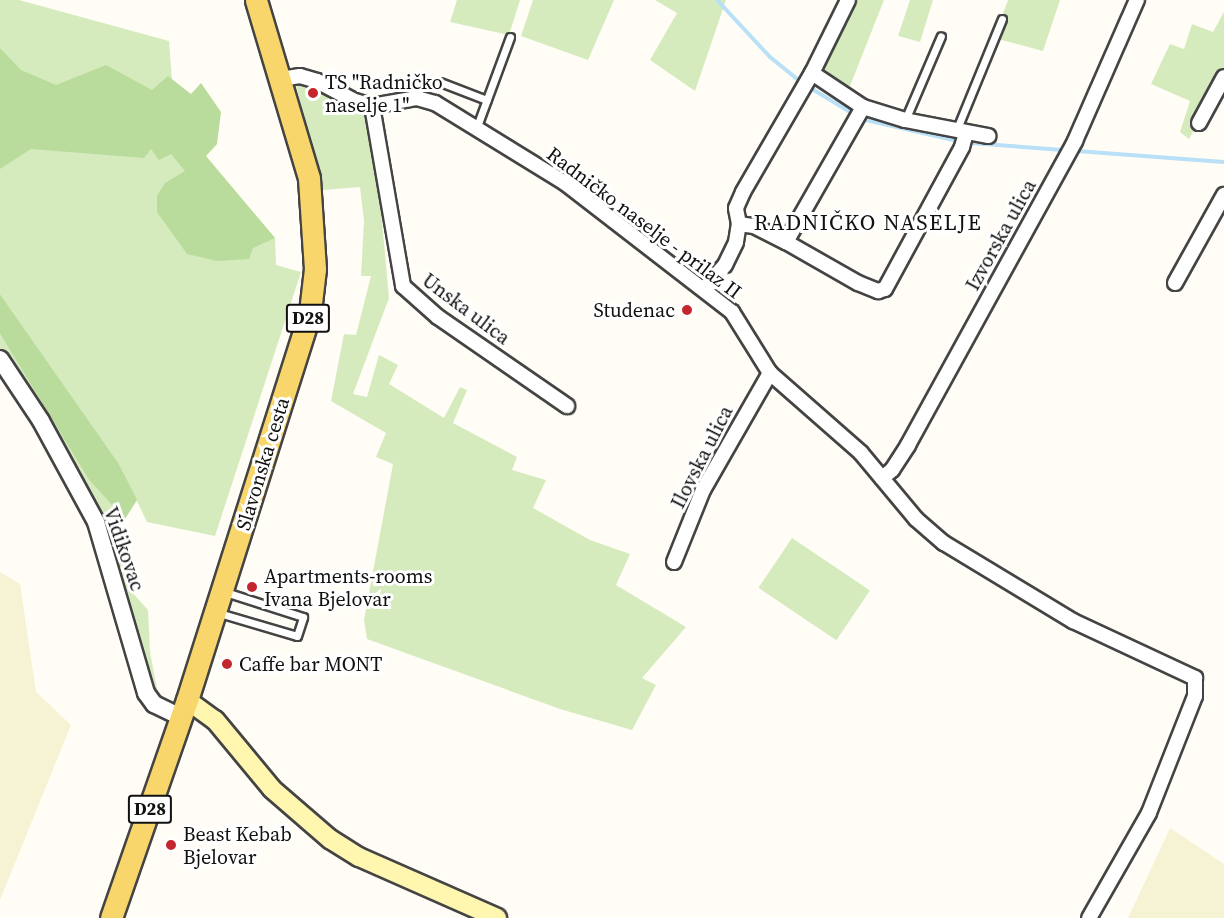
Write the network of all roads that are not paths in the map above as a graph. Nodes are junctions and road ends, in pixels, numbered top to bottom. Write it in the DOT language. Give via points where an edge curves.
graph roads {
  1 [pos="256,0"];
  2 [pos="848,0"];
  3 [pos="1137,0"];
  4 [pos="1002,19"];
  5 [pos="941,36"];
  6 [pos="510,38"];
  7 [pos="812,73"];
  8 [pos="1224,77"];
  9 [pos="281,79"];
  10 [pos="440,82"];
  11 [pos="487,100"];
  12 [pos="372,106"];
  13 [pos="863,107"];
  14 [pos="905,120"];
  15 [pos="1199,123"];
  16 [pos="476,129"];
  17 [pos="961,132"];
  18 [pos="988,136"];
  19 [pos="1224,195"];
  20 [pos="739,224"];
  21 [pos="786,242"];
  22 [pos="1175,283"];
  23 [pos="705,288"];
  24 [pos="0,359"];
  25 [pos="770,373"];
  26 [pos="567,406"];
  27 [pos="882,478"];
  28 [pos="674,562"];
  29 [pos="222,591"];
  30 [pos="216,612"];
  31 [pos="184,709"];
  32 [pos="111,918"];
  33 [pos="497,918"];
  34 [pos="1089,918"];
  1 -- 9 [label="main road, Slavonska cesta / D28"];
  2 -- 7 [label="street"];
  3 -- 27 [label="street, Izvorska ulica" via="1075,141 908,445"];
  4 -- 17 [label="lane"];
  5 -- 14 [label="lane"];
  6 -- 11 [label="lane"];
  7 -- 13 [label="street"];
  7 -- 20 [label="street" via="743,192 736,208"];
  8 -- 15 [label="street"];
  9 -- 12 [label="street" via="300,76 317,81"];
  9 -- 29 [label="main road, Slavonska cesta / D28" via="309,178 315,228 310,312"];
  10 -- 11 [label="lane"];
  11 -- 16 [label="lane"];
  12 -- 16 [label="street, Radničko naselje - prilaz II" via="417,98 435,103"];
  12 -- 26 [label="street, Unska ulica" via="403,286 438,317"];
  13 -- 14 [label="street"];
  13 -- 21 [label="street"];
  14 -- 17 [label="street"];
  16 -- 23 [label="street, Radničko naselje - prilaz II" via="565,183"];
  17 -- 18 [label="street"];
  17 -- 21 [label="street" via="962,147 885,289 878,291"];
  19 -- 22 [label="street"];
  20 -- 21 [label="street" via="754,226"];
  20 -- 23 [label="street" via="725,265"];
  23 -- 25 [label="street, Radničko naselje - prilaz II" via="747,330"];
  24 -- 31 [label="street, Vidikovac" via="41,421 96,522 146,693 154,705"];
  25 -- 27 [label="street, Radničko naselje - prilaz II" via="861,453"];
  25 -- 28 [label="street, Ilovska ulica" via="703,490"];
  27 -- 34 [label="street, Radničko naselje - prilaz II" via="916,519 949,546 1073,621 1195,678 1195,696 1149,813"];
  29 -- 30 [label="main road, Slavonska cesta / D28"];
  29 -- 30 [label="lane" via="303,617 297,636"];
  30 -- 31 [label="main road, Slavonska cesta / D28"];
  31 -- 32 [label="main road, Slavonska cesta / D28"];
  31 -- 33 [label="main road" via="215,720 272,789 330,839 359,857"];
}
